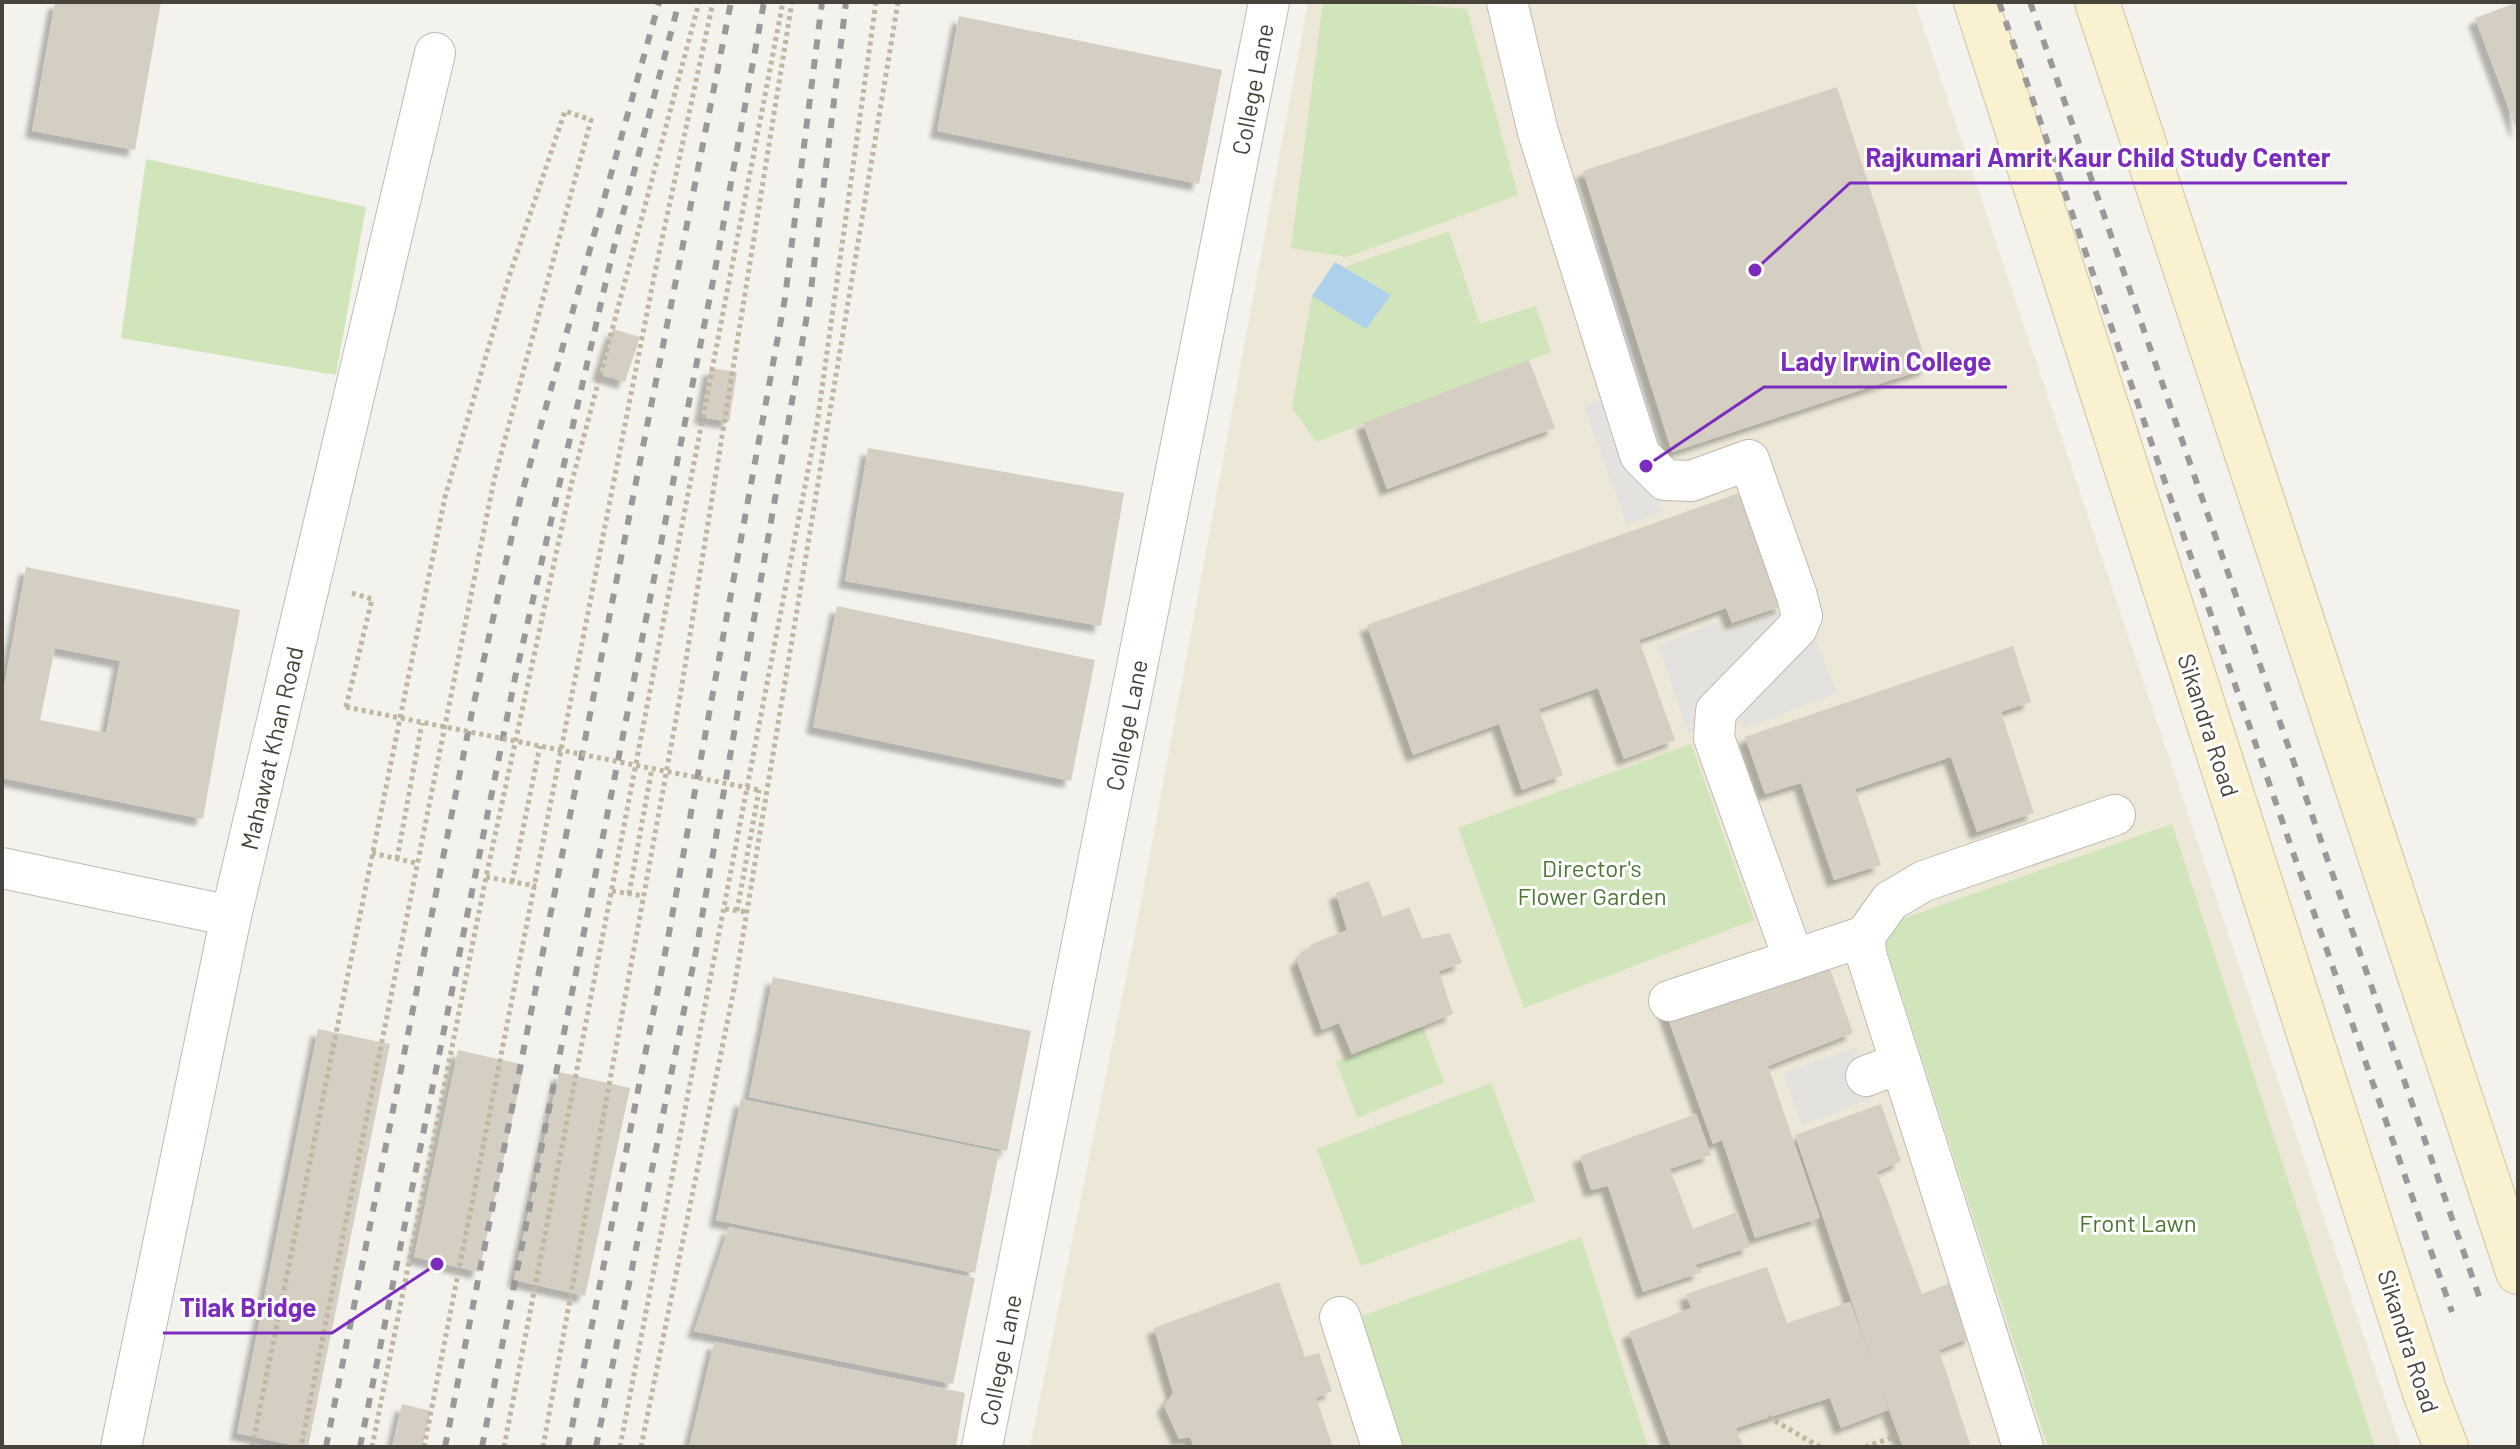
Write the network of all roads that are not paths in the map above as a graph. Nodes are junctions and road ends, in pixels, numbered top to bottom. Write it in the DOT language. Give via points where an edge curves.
graph roads {
  1 [pos="1269,2"];
  2 [pos="1507,2"];
  3 [pos="1976,2"];
  4 [pos="2097,2"];
  5 [pos="435,53"];
  6 [pos="2115,815"];
  7 [pos="2,868"];
  8 [pos="231,916"];
  9 [pos="1865,936"];
  10 [pos="1794,960"];
  11 [pos="1669,1001"];
  12 [pos="2518,1272"];
  13 [pos="1340,1317"];
  14 [pos="121,1447"];
  15 [pos="982,1447"];
  16 [pos="1382,1447"];
  17 [pos="2023,1447"];
  18 [pos="2446,1447"];
  1 -- 15 [label="street, College Lane"];
  2 -- 10 [label="street" via="1538,132 1640,455 1665,480 1691,481 1749,460 1797,596 1802,616 1797,628 1716,711 1714,738"];
  3 -- 18 [label="main road, Sikandra Road"];
  4 -- 12 [label="main road"];
  5 -- 8 [label="street, Mahawat Khan Road"];
  6 -- 9 [label="street" via="1924,881 1890,901"];
  7 -- 8 [label="street"];
  8 -- 14 [label="street, Mahawat Khan Road"];
  9 -- 10 [label="street"];
  9 -- 17 [label="street" via="1883,1070"];
  10 -- 11 [label="street"];
  13 -- 16 [label="street"];
}
